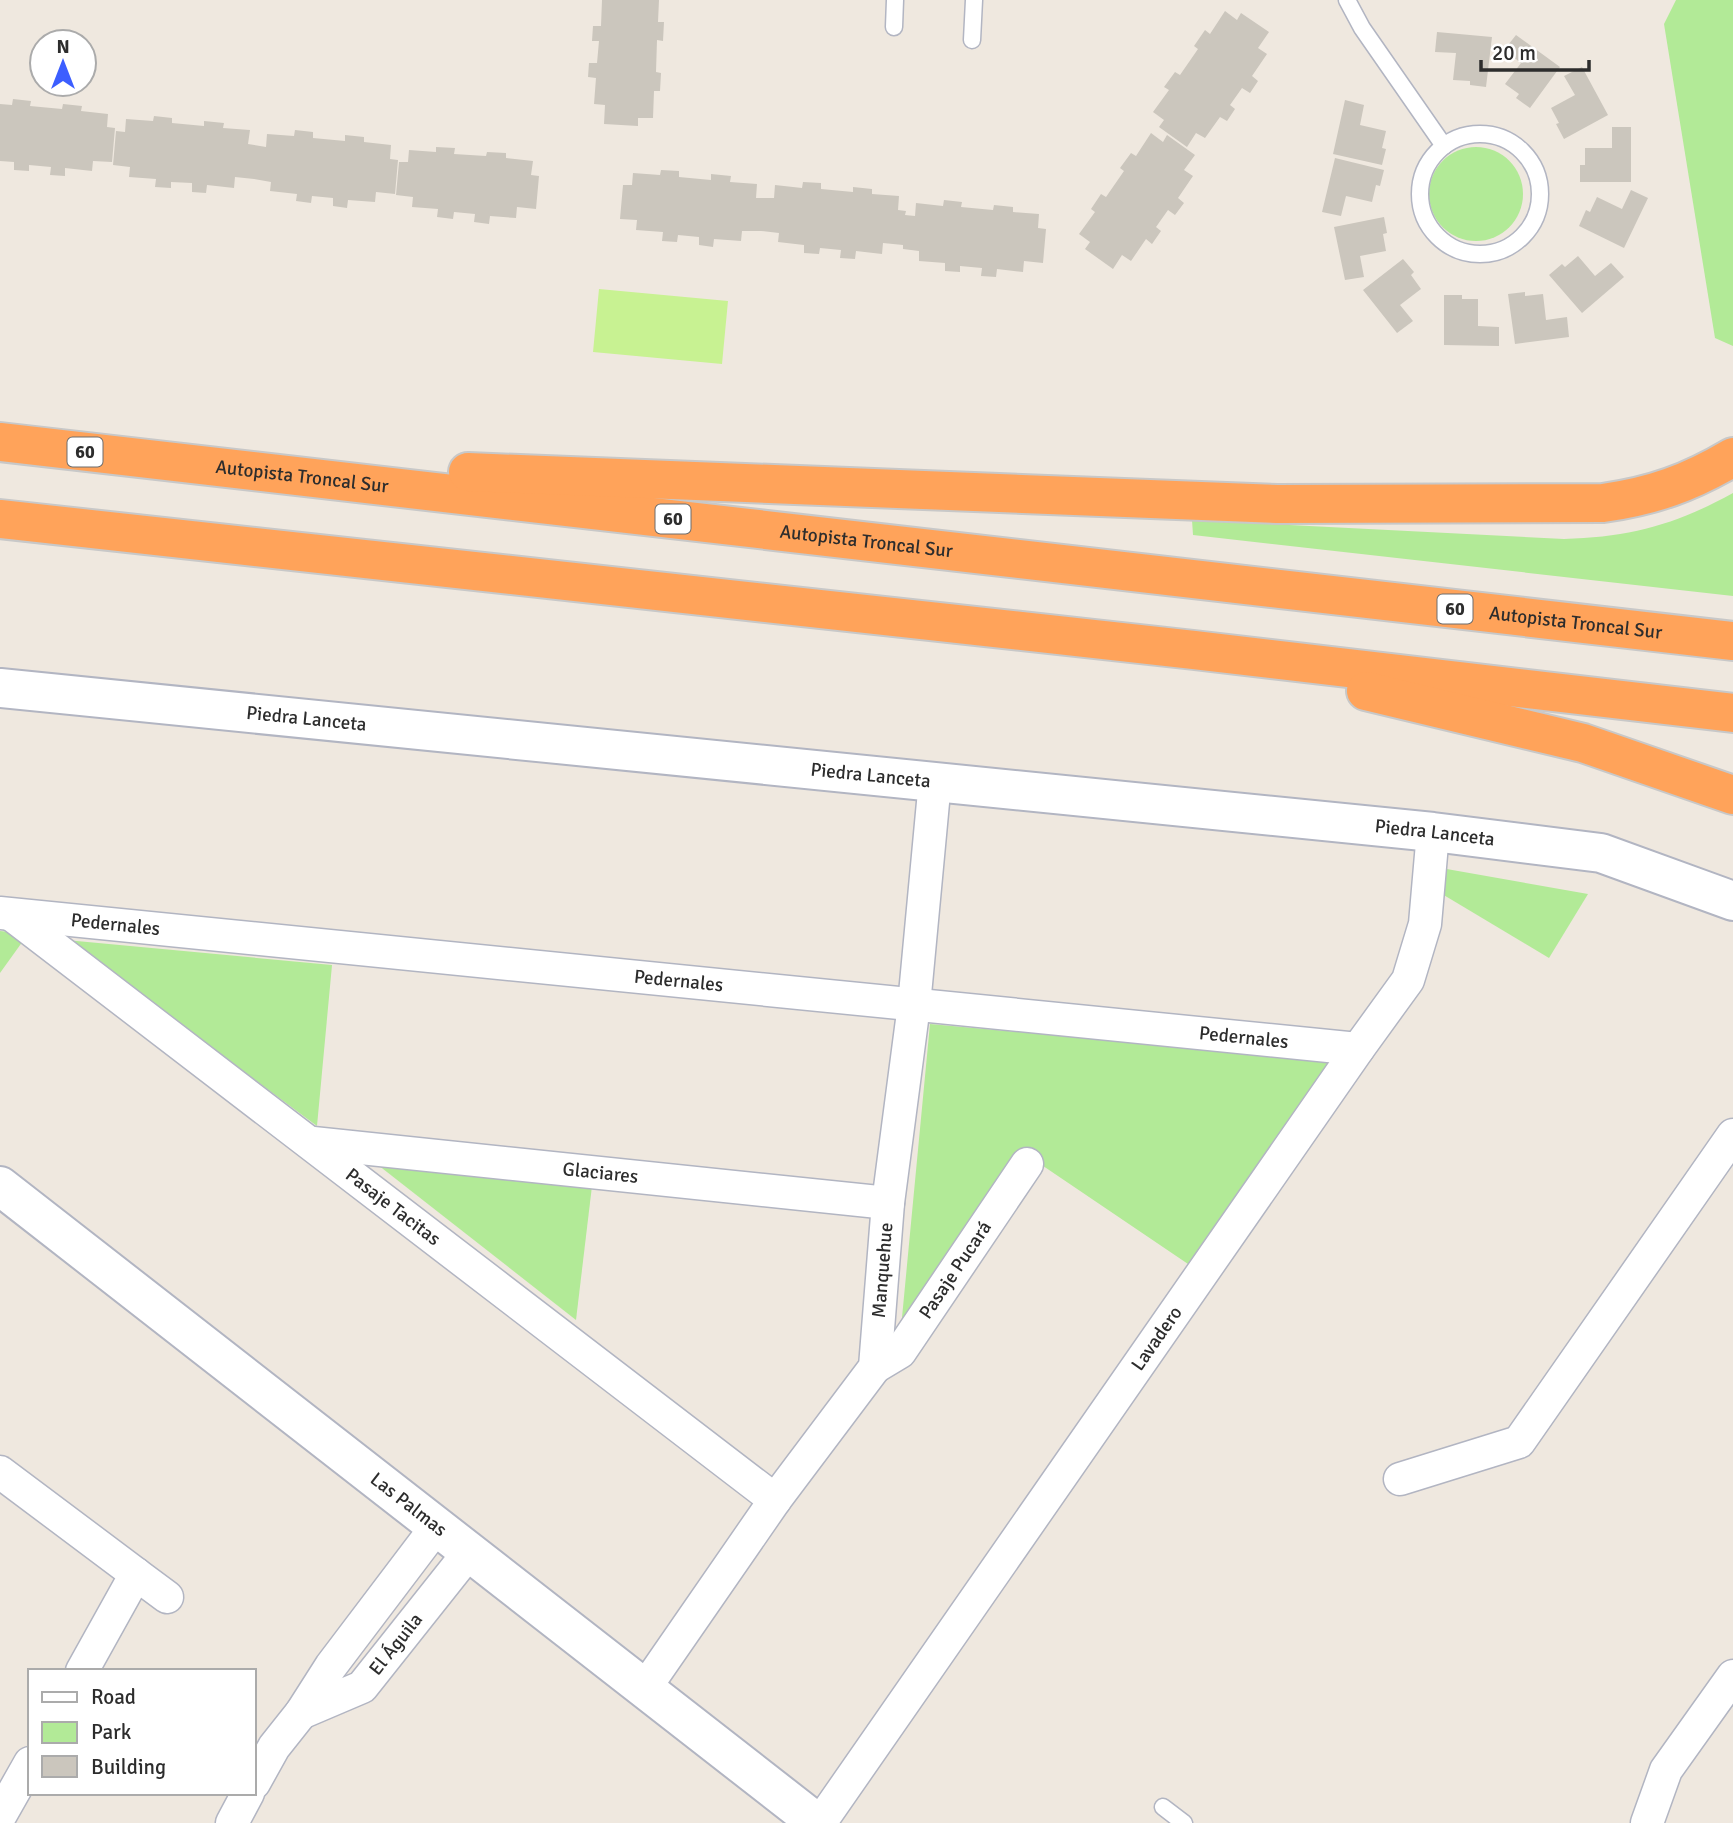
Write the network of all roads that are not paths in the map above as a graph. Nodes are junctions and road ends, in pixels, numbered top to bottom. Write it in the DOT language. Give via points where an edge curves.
graph roads {
  1 [pos="895,0"];
  2 [pos="974,0"];
  3 [pos="1347,0"];
  4 [pos="894,27"];
  5 [pos="972,40"];
  6 [pos="1444,146"];
  7 [pos="0,442"];
  8 [pos="1733,457"];
  9 [pos="169,461"];
  10 [pos="0,519"];
  11 [pos="1733,641"];
  12 [pos="1194,650"];
  13 [pos="0,688"];
  14 [pos="1733,713"];
  15 [pos="935,780"];
  16 [pos="1733,795"];
  17 [pos="1433,832"];
  18 [pos="1733,901"];
  19 [pos="6,914"];
  20 [pos="914,1005"];
  21 [pos="1358,1049"];
  22 [pos="1733,1135"];
  23 [pos="311,1143"];
  24 [pos="1027,1164"];
  25 [pos="0,1186"];
  26 [pos="888,1203"];
  27 [pos="875,1367"];
  28 [pos="0,1472"];
  29 [pos="1400,1479"];
  30 [pos="775,1500"];
  31 [pos="437,1525"];
  32 [pos="470,1551"];
  33 [pos="136,1574"];
  34 [pos="167,1597"];
  35 [pos="83,1669"];
  36 [pos="1733,1676"];
  37 [pos="645,1689"];
  38 [pos="301,1713"];
  39 [pos="28,1767"];
  40 [pos="256,1779"];
  41 [pos="247,1795"];
  42 [pos="1163,1807"];
  43 [pos="0,1816"];
  44 [pos="232,1823"];
  45 [pos="819,1823"];
  46 [pos="1184,1823"];
  47 [pos="1647,1823"];
  1 -- 4 [label="lane"];
  2 -- 5 [label="lane"];
  3 -- 6 [label="lane"];
  6 -- 6 [label="lane" via="1430,161 1420,197 1425,217 1441,240 1477,254 1498,251 1523,236 1536,219 1541,199 1533,165 1520,149 1488,135 1467,136"];
  7 -- 9 [label="highway, Autopista Troncal Sur / 60"];
  8 -- 9 [label="highway" via="1672,488 1603,503 1277,504"];
  9 -- 11 [label="highway, Autopista Troncal Sur / 60"];
  10 -- 12 [label="highway"];
  12 -- 14 [label="highway"];
  12 -- 16 [label="highway" via="1583,743"];
  13 -- 15 [label="street, Piedra Lanceta"];
  15 -- 17 [label="street, Piedra Lanceta"];
  15 -- 20 [label="street, Manquehue"];
  17 -- 18 [label="street, Piedra Lanceta" via="1601,853"];
  17 -- 21 [label="street, Lavadero" via="1425,924 1409,979"];
  19 -- 20 [label="street, Pedernales"];
  19 -- 23 [label="street, Pasaje Tacitas"];
  20 -- 21 [label="street, Pedernales"];
  20 -- 26 [label="street, Manquehue"];
  21 -- 45 [label="street, Lavadero"];
  22 -- 29 [label="street" via="1519,1442"];
  23 -- 26 [label="street, Glaciares"];
  23 -- 30 [label="street, Pasaje Tacitas"];
  24 -- 27 [label="street, Pasaje Pucará" via="900,1352"];
  25 -- 31 [label="street, Las Palmas"];
  26 -- 27 [label="street, Manquehue"];
  27 -- 30 [label="street"];
  28 -- 33 [label="street"];
  30 -- 37 [label="street"];
  31 -- 32 [label="street, Las Palmas"];
  31 -- 38 [label="street, El Águila"];
  32 -- 37 [label="street, Las Palmas"];
  32 -- 38 [label="street, El Águila" via="362,1687"];
  33 -- 34 [label="street"];
  33 -- 35 [label="street"];
  36 -- 47 [label="street" via="1666,1770"];
  37 -- 45 [label="street, Las Palmas"];
  38 -- 40 [label="street, El Águila"];
  39 -- 43 [label="street"];
  41 -- 44 [label="street"];
  42 -- 46 [label="lane"];
}
